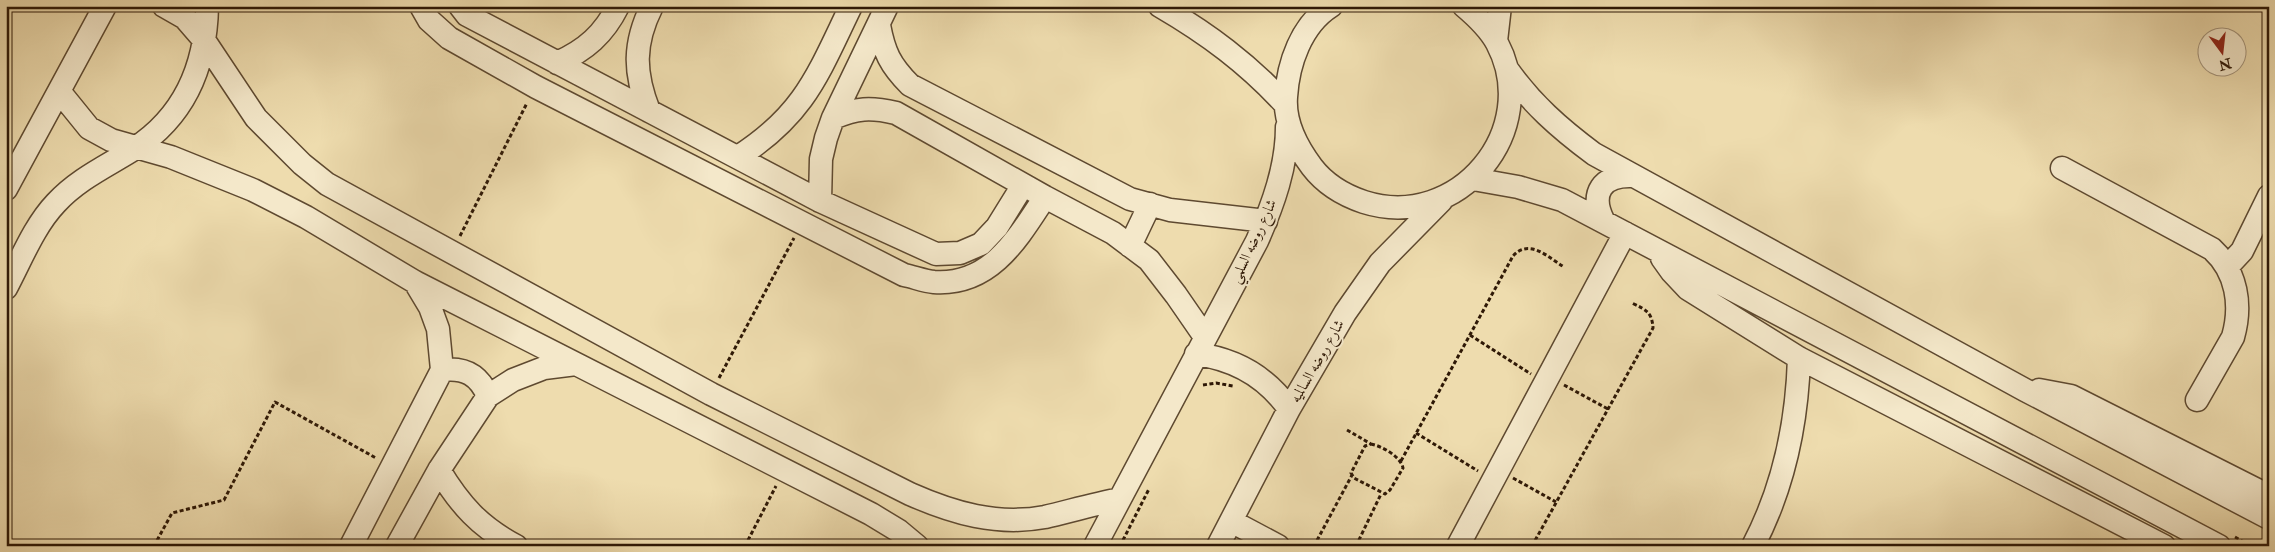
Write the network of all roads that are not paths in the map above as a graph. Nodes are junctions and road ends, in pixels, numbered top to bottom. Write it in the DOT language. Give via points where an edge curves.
graph roads {
  1 [pos="164,6"];
  2 [pos="207,6"];
  3 [pos="420,6"];
  4 [pos="460,6"];
  5 [pos="618,6"];
  6 [pos="850,6"];
  7 [pos="1160,6"];
  8 [pos="1331,6"];
  9 [pos="1464,6"];
  10 [pos="1500,6"];
  11 [pos="107,7"];
  12 [pos="642,9"];
  13 [pos="883,16"];
  14 [pos="204,40"];
  15 [pos="1496,41"];
  16 [pos="557,63"];
  17 [pos="1506,69"];
  18 [pos="59,91"];
  19 [pos="930,96"];
  20 [pos="649,111"];
  21 [pos="1286,112"];
  22 [pos="833,118"];
  23 [pos="914,125"];
  24 [pos="135,148"];
  25 [pos="738,157"];
  26 [pos="2062,168"];
  27 [pos="1632,176"];
  28 [pos="1473,179"];
  29 [pos="1024,185"];
  30 [pos="6,189"];
  31 [pos="2269,196"];
  32 [pos="1045,197"];
  33 [pos="1444,198"];
  34 [pos="820,201"];
  35 [pos="1150,204"];
  36 [pos="1603,220"];
  37 [pos="1266,221"];
  38 [pos="1624,233"];
  39 [pos="1130,246"];
  40 [pos="1659,253"];
  41 [pos="2228,266"];
  42 [pos="415,282"];
  43 [pos="6,288"];
  44 [pos="1200,345"];
  45 [pos="1799,358"];
  46 [pos="576,364"];
  47 [pos="442,370"];
  48 [pos="2025,390"];
  49 [pos="488,396"];
  50 [pos="2197,400"];
  51 [pos="1289,409"];
  52 [pos="439,470"];
  53 [pos="887,482"];
  54 [pos="2269,496"];
  55 [pos="1120,499"];
  56 [pos="871,514"];
  57 [pos="2269,518"];
  58 [pos="1231,522"];
  59 [pos="2226,541"];
  60 [pos="504,543"];
  61 [pos="351,546"];
  62 [pos="397,546"];
  63 [pos="917,546"];
  64 [pos="1096,546"];
  65 [pos="1218,546"];
  66 [pos="1278,546"];
  67 [pos="1458,546"];
  68 [pos="1754,546"];
  69 [pos="2164,546"];
  1 -- 14 [label="street" via="185,18"];
  2 -- 14 [label="street"];
  3 -- 32 [label="street" via="429,20 449,38 536,87 904,275 935,282 966,278 994,264 1016,241"];
  4 -- 16 [label="street" via="467,14"];
  5 -- 16 [label="street" via="610,23 596,40 578,54"];
  6 -- 25 [label="street" via="814,83 799,105 767,137"];
  7 -- 21 [label="street" via="1223,46 1257,73"];
  8 -- 21 [label="street, شارع روضه السلمي" via="1309,28 1295,51 1287,77"];
  9 -- 15 [label="street"];
  10 -- 15 [label="street"];
  11 -- 18 [label="street"];
  12 -- 20 [label="street" via="637,64 640,88"];
  13 -- 19 [label="street" via="884,48 894,68 910,85"];
  13 -- 22 [label="street"];
  14 -- 24 [label="street" via="199,66 185,98 157,133"];
  14 -- 53 [label="street" via="256,118 327,184 711,394"];
  15 -- 17 [label="street"];
  16 -- 20 [label="street"];
  17 -- 27 [label="street" via="1527,97 1559,127 1594,154"];
  17 -- 28 [label="street" via="1510,99 1505,129 1492,156"];
  18 -- 24 [label="street" via="89,128 110,140"];
  18 -- 30 [label="street"];
  19 -- 23 [label="street"];
  19 -- 35 [label="street" via="1130,199"];
  20 -- 25 [label="street"];
  21 -- 33 [label="street" via="1300,151 1320,177 1347,196 1388,207 1412,207"];
  21 -- 37 [label="street, شارع روضه السلمي" via="1287,139 1282,167"];
  22 -- 23 [label="street" via="853,110 874,108 896,113"];
  22 -- 34 [label="street" via="821,159"];
  23 -- 29 [label="street"];
  24 -- 42 [label="street" via="190,164 254,190"];
  24 -- 43 [label="street" via="91,174 44,216"];
  25 -- 34 [label="street"];
  26 -- 41 [label="street" via="2212,249"];
  27 -- 36 [label="street" via="1618,176 1606,182 1598,194 1597,208"];
  27 -- 48 [label="street"];
  28 -- 33 [label="street"];
  28 -- 36 [label="street" via="1518,187 1562,200"];
  29 -- 32 [label="street"];
  29 -- 34 [label="street" via="981,244 960,253 936,254"];
  31 -- 41 [label="street" via="2242,251"];
  32 -- 39 [label="street" via="1114,233"];
  33 -- 51 [label="street, شارع روضه السالميه" via="1400,240 1362,287"];
  35 -- 37 [label="street" via="1170,210"];
  35 -- 39 [label="street"];
  36 -- 38 [label="street"];
  37 -- 44 [label="street, شارع روضه السلمي"];
  38 -- 40 [label="street"];
  38 -- 67 [label="street"];
  39 -- 44 [label="street" via="1149,260 1176,295"];
  40 -- 45 [label="street" via="1688,289"];
  40 -- 59 [label="street"];
  41 -- 50 [label="street" via="2237,305 2236,327"];
  42 -- 46 [label="street"];
  42 -- 47 [label="street" via="438,329"];
  44 -- 51 [label="street" via="1220,358 1242,366 1268,385"];
  44 -- 55 [label="street"];
  45 -- 68 [label="street" via="1796,416 1790,444 1774,500"];
  45 -- 69 [label="street"];
  46 -- 49 [label="street" via="544,368 513,380"];
  46 -- 56 [label="street"];
  47 -- 49 [label="street" via="460,370 476,376"];
  47 -- 61 [label="street"];
  48 -- 54 [label="street" via="2048,390 2071,396"];
  48 -- 57 [label="street"];
  49 -- 52 [label="street"];
  51 -- 58 [label="street, شارع روضه السالميه"];
  52 -- 60 [label="street" via="475,519"];
  52 -- 62 [label="street"];
  53 -- 55 [label="street" via="941,508 975,517 1009,520 1044,517"];
  53 -- 56 [label="street"];
  55 -- 64 [label="street"];
  56 -- 63 [label="street"];
  58 -- 65 [label="street, شارع روضه السالميه"];
  58 -- 66 [label="street"];
}
